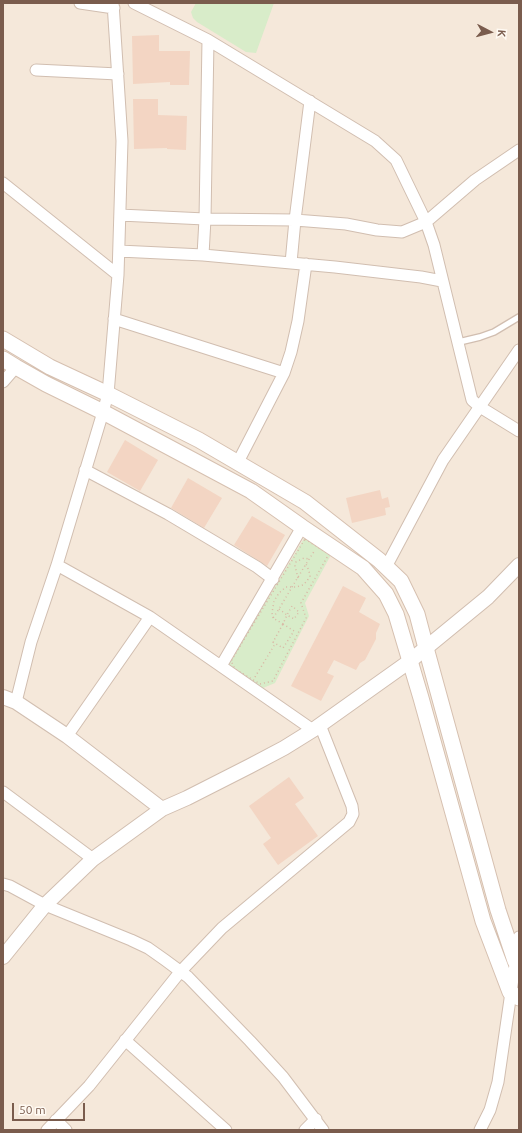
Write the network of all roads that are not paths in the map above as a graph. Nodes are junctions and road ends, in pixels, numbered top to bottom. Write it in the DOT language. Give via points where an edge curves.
graph roads {
  1 [pos="80,3"];
  2 [pos="134,3"];
  3 [pos="113,6"];
  4 [pos="208,40"];
  5 [pos="36,70"];
  6 [pos="118,74"];
  7 [pos="310,101"];
  8 [pos="519,150"];
  9 [pos="3,183"];
  10 [pos="120,215"];
  11 [pos="205,218"];
  12 [pos="295,220"];
  13 [pos="426,222"];
  14 [pos="119,251"];
  15 [pos="203,254"];
  16 [pos="291,263"];
  17 [pos="306,264"];
  18 [pos="118,275"];
  19 [pos="442,281"];
  20 [pos="519,317"];
  21 [pos="114,319"];
  22 [pos="3,339"];
  23 [pos="459,342"];
  24 [pos="519,350"];
  25 [pos="3,359"];
  26 [pos="16,368"];
  27 [pos="284,373"];
  28 [pos="3,382"];
  29 [pos="108,394"];
  30 [pos="480,407"];
  31 [pos="103,412"];
  32 [pos="519,431"];
  33 [pos="238,462"];
  34 [pos="85,470"];
  35 [pos="302,527"];
  36 [pos="57,565"];
  37 [pos="519,565"];
  38 [pos="386,567"];
  39 [pos="272,579"];
  40 [pos="150,617"];
  41 [pos="426,648"];
  42 [pos="410,661"];
  43 [pos="221,666"];
  44 [pos="9,699"];
  45 [pos="316,728"];
  46 [pos="67,736"];
  47 [pos="3,792"];
  48 [pos="162,809"];
  49 [pos="93,859"];
  50 [pos="3,884"];
  51 [pos="45,905"];
  52 [pos="519,937"];
  53 [pos="3,957"];
  54 [pos="517,963"];
  55 [pos="180,972"];
  56 [pos="515,995"];
  57 [pos="126,1040"];
  58 [pos="316,1119"];
  59 [pos="56,1120"];
  60 [pos="47,1130"];
  61 [pos="66,1130"];
  62 [pos="226,1130"];
  63 [pos="305,1130"];
  64 [pos="324,1130"];
  65 [pos="480,1130"];
  1 -- 3 [label="street"];
  2 -- 4 [label="street"];
  3 -- 6 [label="street"];
  4 -- 7 [label="street"];
  4 -- 11 [label="street"];
  5 -- 6 [label="street"];
  6 -- 10 [label="street" via="122,141"];
  7 -- 12 [label="street"];
  7 -- 13 [label="street" via="376,141 396,160"];
  8 -- 13 [label="street" via="475,180"];
  9 -- 18 [label="street"];
  10 -- 11 [label="street"];
  10 -- 14 [label="street"];
  11 -- 12 [label="street"];
  11 -- 15 [label="street"];
  12 -- 13 [label="street" via="402,232"];
  12 -- 16 [label="street"];
  13 -- 19 [label="street"];
  14 -- 15 [label="street"];
  14 -- 18 [label="street"];
  15 -- 16 [label="street"];
  16 -- 17 [label="street"];
  17 -- 19 [label="street"];
  17 -- 27 [label="street" via="298,321"];
  18 -- 21 [label="street"];
  19 -- 23 [label="street"];
  20 -- 23 [label="lane" via="494,332"];
  21 -- 27 [label="street"];
  21 -- 29 [label="street"];
  22 -- 29 [label="main road" via="50,367"];
  23 -- 30 [label="street" via="472,400"];
  24 -- 30 [label="street"];
  25 -- 26 [label="main road"];
  26 -- 28 [label="street"];
  26 -- 31 [label="main road"];
  27 -- 33 [label="street"];
  29 -- 31 [label="street"];
  29 -- 33 [label="main road"];
  30 -- 32 [label="street"];
  30 -- 38 [label="street" via="443,460"];
  31 -- 34 [label="street"];
  31 -- 35 [label="main road" via="250,491"];
  33 -- 38 [label="main road" via="304,502"];
  34 -- 36 [label="street"];
  34 -- 39 [label="street" via="168,514 257,567"];
  35 -- 39 [label="street"];
  35 -- 42 [label="main road" via="363,568 386,594 396,614"];
  36 -- 40 [label="street"];
  36 -- 44 [label="street"];
  37 -- 41 [label="street" via="488,596"];
  38 -- 41 [label="main road" via="401,581 414,607"];
  39 -- 43 [label="street"];
  40 -- 43 [label="street"];
  40 -- 46 [label="street"];
  41 -- 42 [label="street"];
  41 -- 54 [label="main road" via="498,910"];
  42 -- 45 [label="street"];
  42 -- 56 [label="main road" via="483,921"];
  43 -- 45 [label="street"];
  44 -- 46 [label="street"];
  45 -- 48 [label="street" via="284,748"];
  45 -- 55 [label="street" via="352,806 353,814 349,822 222,928"];
  46 -- 48 [label="street"];
  47 -- 49 [label="street"];
  48 -- 49 [label="street"];
  49 -- 51 [label="street"];
  50 -- 51 [label="street"];
  51 -- 53 [label="street"];
  51 -- 55 [label="street" via="148,948"];
  52 -- 54 [label="street"];
  54 -- 56 [label="street"];
  55 -- 57 [label="street"];
  55 -- 58 [label="street" via="188,977 283,1077"];
  56 -- 65 [label="street" via="498,1082 490,1110"];
  57 -- 59 [label="street" via="89,1086"];
  57 -- 62 [label="street"];
  58 -- 63 [label="street"];
  58 -- 64 [label="street"];
  59 -- 60 [label="street"];
  59 -- 61 [label="street"];
}
